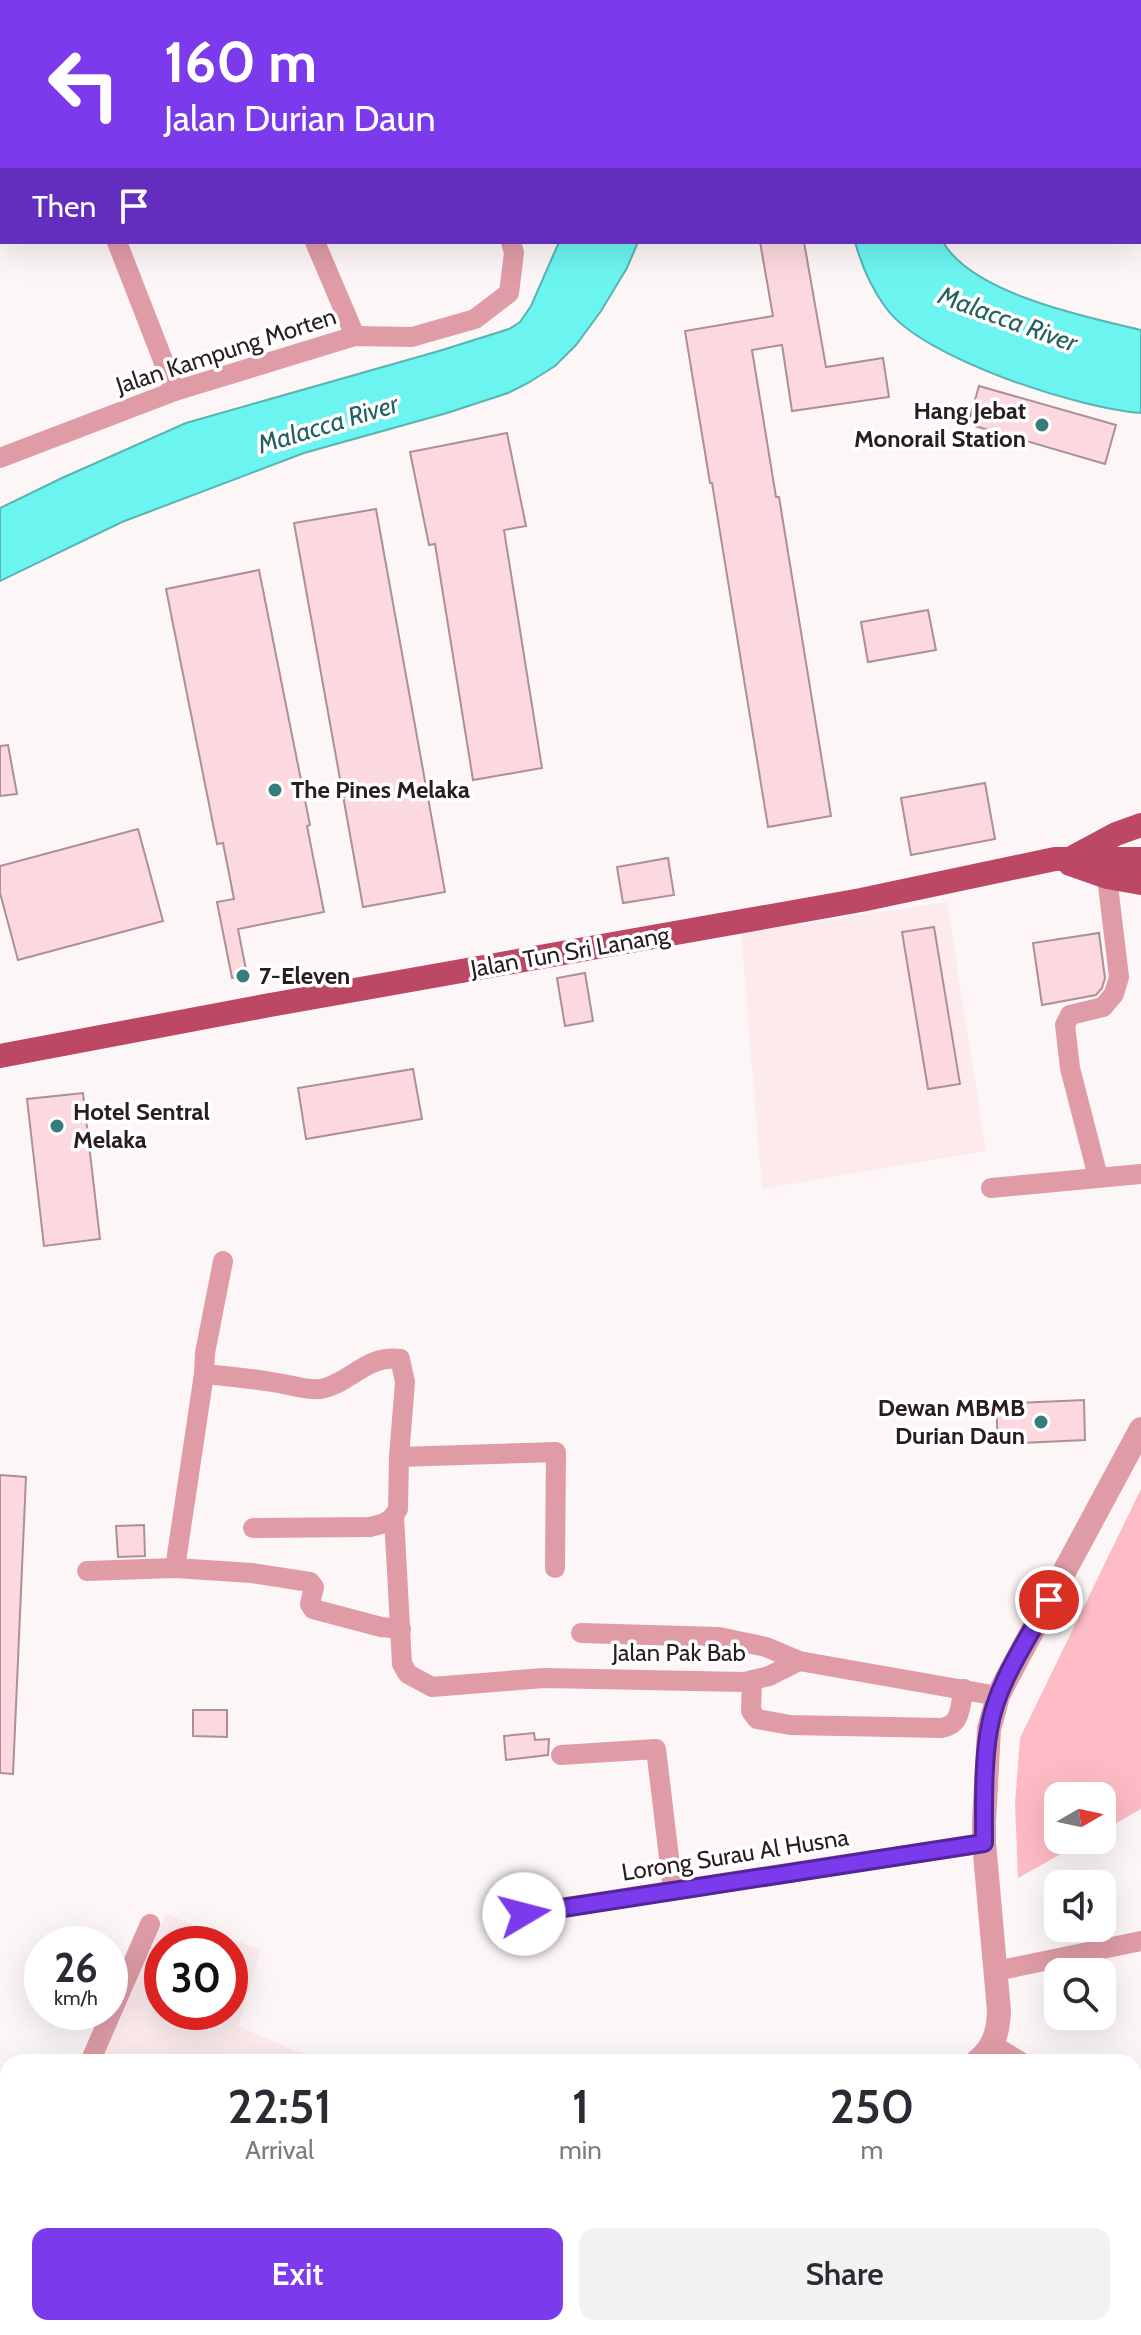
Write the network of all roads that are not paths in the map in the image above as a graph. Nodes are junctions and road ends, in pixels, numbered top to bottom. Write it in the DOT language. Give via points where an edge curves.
graph roads {
  1 [pos="118,244"];
  2 [pos="316,244"];
  3 [pos="512,244"];
  4 [pos="355,336"];
  5 [pos="175,391"];
  6 [pos="0,458"];
  7 [pos="1141,825"];
  8 [pos="1064,858"];
  9 [pos="1141,859"];
  10 [pos="1107,877"];
  11 [pos="1141,883"];
  12 [pos="0,1056"];
  13 [pos="1141,1174"];
  14 [pos="1098,1177"];
  15 [pos="991,1188"];
  16 [pos="223,1261"];
  17 [pos="204,1374"];
  18 [pos="1141,1429"];
  19 [pos="399,1457"];
  20 [pos="394,1516"];
  21 [pos="253,1528"];
  22 [pos="175,1568"];
  23 [pos="555,1568"];
  24 [pos="87,1571"];
  25 [pos="401,1629"];
  26 [pos="581,1633"];
  27 [pos="799,1661"];
  28 [pos="752,1680"];
  29 [pos="964,1689"];
  30 [pos="998,1696"];
  31 [pos="561,1755"];
  32 [pos="984,1843"];
  33 [pos="673,1891"];
  34 [pos="494,1918"];
  35 [pos="150,1924"];
  36 [pos="1141,1941"];
  37 [pos="996,1971"];
  38 [pos="985,2053"];
  39 [pos="93,2054"];
  1 -- 5 [label="street"];
  2 -- 4 [label="street"];
  3 -- 4 [label="street, Jalan Kampung Morten" via="509,293 475,319 412,337"];
  4 -- 5 [label="street, Jalan Kampung Morten"];
  5 -- 6 [label="street, Jalan Kampung Morten"];
  7 -- 8 [label="main road"];
  8 -- 9 [label="main road, Jalan Tun Sri Lanang"];
  8 -- 10 [label="main road"];
  8 -- 12 [label="main road, Jalan Tun Sri Lanang" via="861,900"];
  10 -- 11 [label="main road"];
  10 -- 14 [label="street" via="1119,977 1103,1007 1070,1015 1065,1025 1070,1068"];
  13 -- 14 [label="street"];
  14 -- 15 [label="street"];
  16 -- 17 [label="street"];
  17 -- 19 [label="street" via="318,1390 385,1357 400,1359 405,1382"];
  17 -- 22 [label="street"];
  18 -- 30 [label="street"];
  19 -- 20 [label="street"];
  19 -- 23 [label="street" via="556,1452"];
  20 -- 21 [label="street" via="370,1527"];
  20 -- 25 [label="street"];
  22 -- 24 [label="street"];
  22 -- 25 [label="street" via="310,1582 312,1609"];
  25 -- 28 [label="street, Jalan Pak Bab" via="402,1664 408,1674 432,1687 544,1678"];
  26 -- 27 [label="street" via="719,1637"];
  27 -- 28 [label="street, Jalan Pak Bab"];
  27 -- 29 [label="street"];
  28 -- 29 [label="street" via="751,1711 757,1719 790,1725 951,1726"];
  29 -- 30 [label="street"];
  30 -- 32 [label="street" via="989,1729"];
  31 -- 33 [label="street" via="656,1749"];
  32 -- 33 [label="street, Lorong Surau Al Husna"];
  32 -- 37 [label="street"];
  33 -- 34 [label="street, Lorong Surau Al Husna"];
  35 -- 39 [label="street"];
  36 -- 37 [label="street"];
  37 -- 38 [label="street" via="998,2029"];
}
